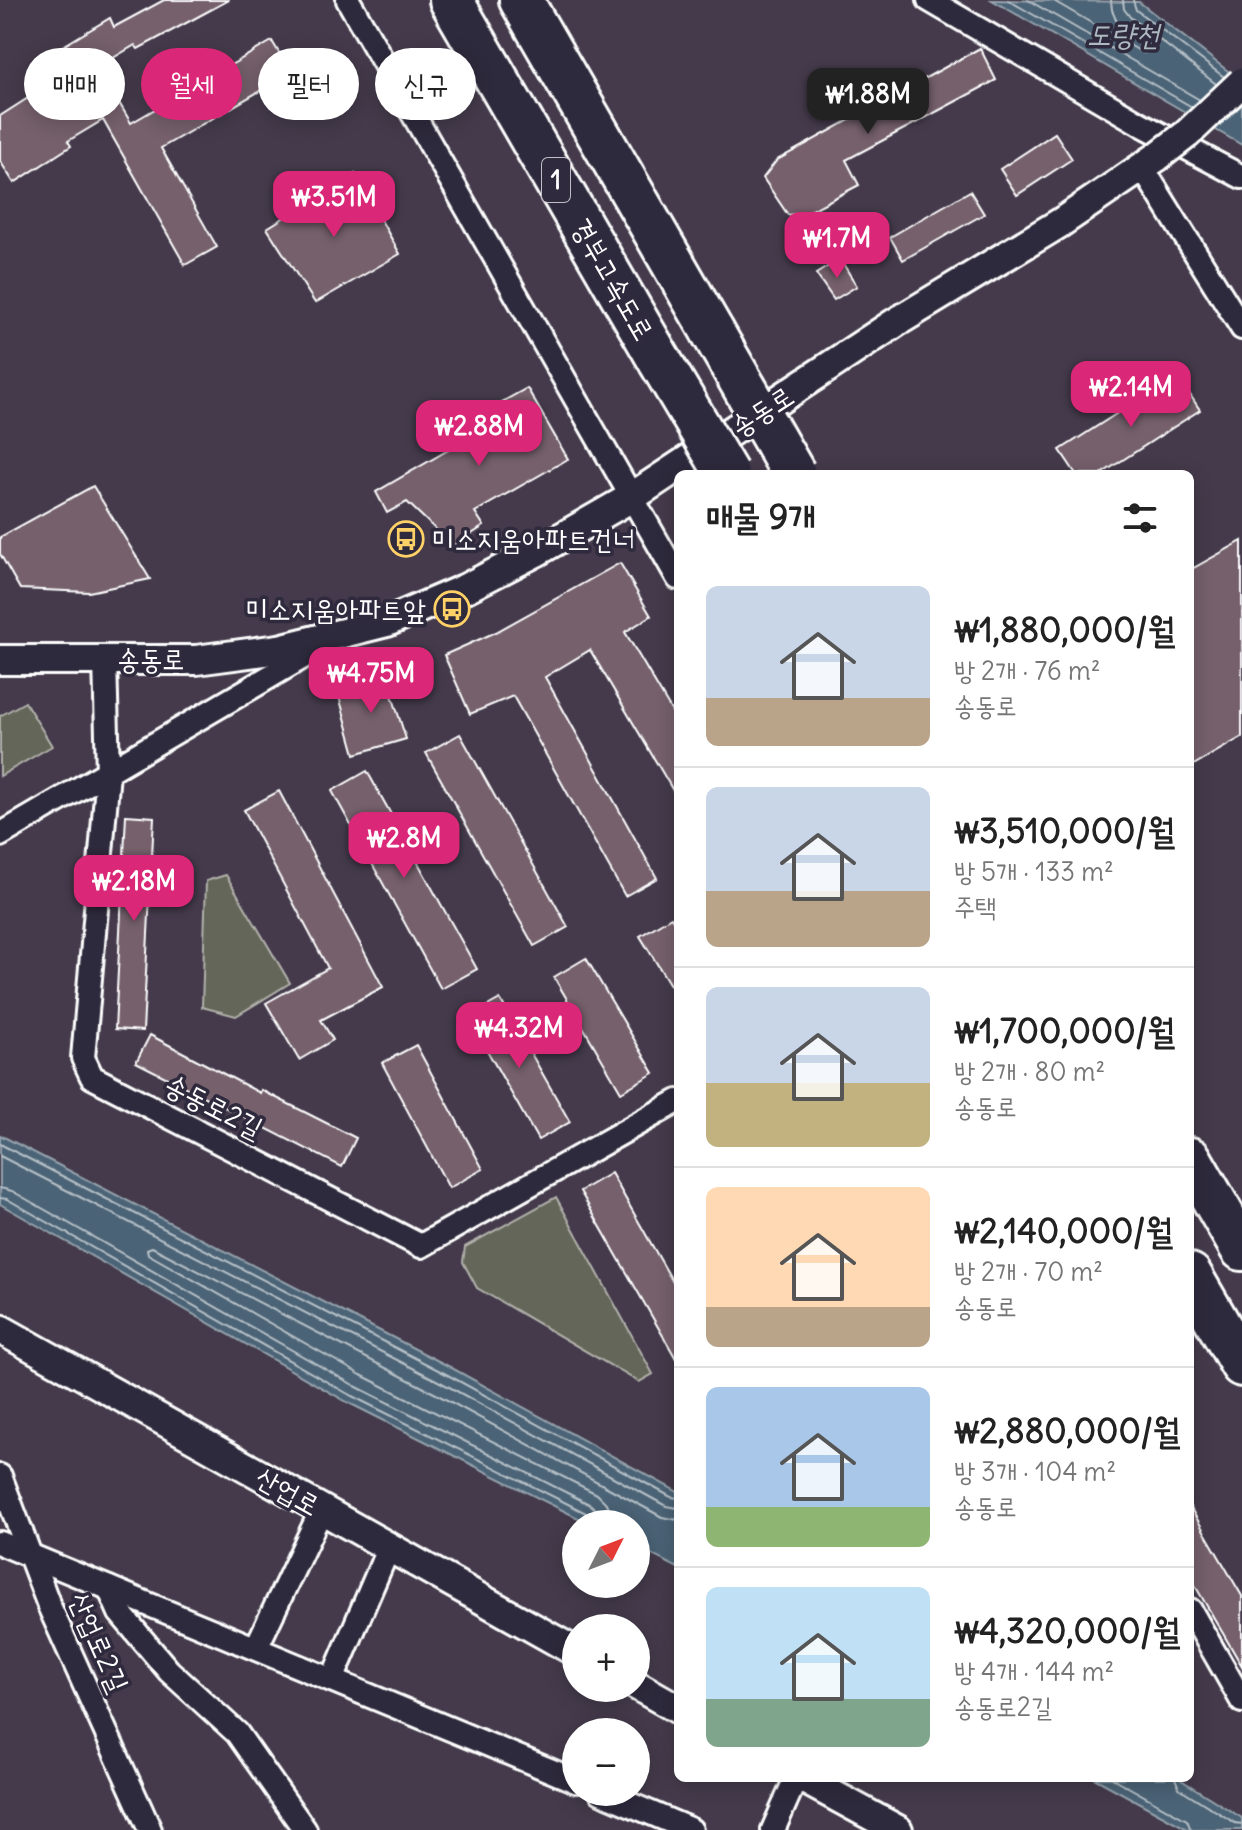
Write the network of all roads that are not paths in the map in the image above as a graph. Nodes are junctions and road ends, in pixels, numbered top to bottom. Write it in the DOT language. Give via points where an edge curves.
graph roads {
  1 [pos="348,0"];
  2 [pos="451,0"];
  3 [pos="521,0"];
  4 [pos="929,0"];
  5 [pos="1242,82"];
  6 [pos="1149,162"];
  7 [pos="1242,177"];
  8 [pos="1242,328"];
  9 [pos="725,470"];
  10 [pos="792,470"];
  11 [pos="632,497"];
  12 [pos="674,571"];
  13 [pos="345,633"];
  14 [pos="0,660"];
  15 [pos="105,660"];
  16 [pos="108,773"];
  17 [pos="0,835"];
  18 [pos="674,1103"];
  19 [pos="1194,1166"];
  20 [pos="1242,1249"];
  21 [pos="1194,1282"];
  22 [pos="0,1329"];
  23 [pos="1242,1365"];
  24 [pos="0,1476"];
  25 [pos="322,1509"];
  26 [pos="0,1543"];
  27 [pos="389,1547"];
  28 [pos="30,1555"];
  29 [pos="109,1588"];
  30 [pos="1194,1617"];
  31 [pos="562,1644"];
  32 [pos="256,1648"];
  33 [pos="332,1680"];
  34 [pos="650,1693"];
  35 [pos="1242,1701"];
  36 [pos="674,1707"];
  37 [pos="562,1775"];
  38 [pos="794,1782"];
  39 [pos="809,1782"];
  40 [pos="634,1806"];
  41 [pos="150,1830"];
  42 [pos="305,1830"];
  43 [pos="691,1830"];
  44 [pos="773,1830"];
  45 [pos="898,1830"];
  1 -- 11 [label="street"];
  2 -- 9 [label="highway, 경부고속도로 / 1, bridge"];
  3 -- 10 [label="highway, 1, bridge"];
  4 -- 7 [label="street"];
  5 -- 6 [label="street, 송동로, bridge"];
  6 -- 8 [label="street"];
  6 -- 11 [label="street, 송동로"];
  11 -- 12 [label="street"];
  11 -- 13 [label="street, 송동로" via="464,589 387,622"];
  13 -- 15 [label="street, 송동로" via="196,660"];
  13 -- 16 [label="street"];
  14 -- 15 [label="street, 송동로"];
  15 -- 16 [label="street, 송동로2길"];
  16 -- 17 [label="street"];
  16 -- 18 [label="street, 송동로2길" via="83,1058 92,1077 421,1246"];
  19 -- 20 [label="highway"];
  21 -- 23 [label="highway"];
  22 -- 25 [label="street, 산업로"];
  24 -- 28 [label="street, 산업로2길"];
  25 -- 27 [label="street, 산업로"];
  25 -- 32 [label="street"];
  26 -- 28 [label="street"];
  27 -- 31 [label="street, 산업로"];
  27 -- 33 [label="street"];
  28 -- 29 [label="street"];
  28 -- 41 [label="street, 산업로2길"];
  29 -- 32 [label="street"];
  29 -- 42 [label="street" via="120,1613 169,1671 237,1733"];
  30 -- 35 [label="street"];
  32 -- 33 [label="street"];
  33 -- 37 [label="street"];
  34 -- 36 [label="street"];
  38 -- 44 [label="street"];
  39 -- 45 [label="street"];
  40 -- 43 [label="street"];
}
